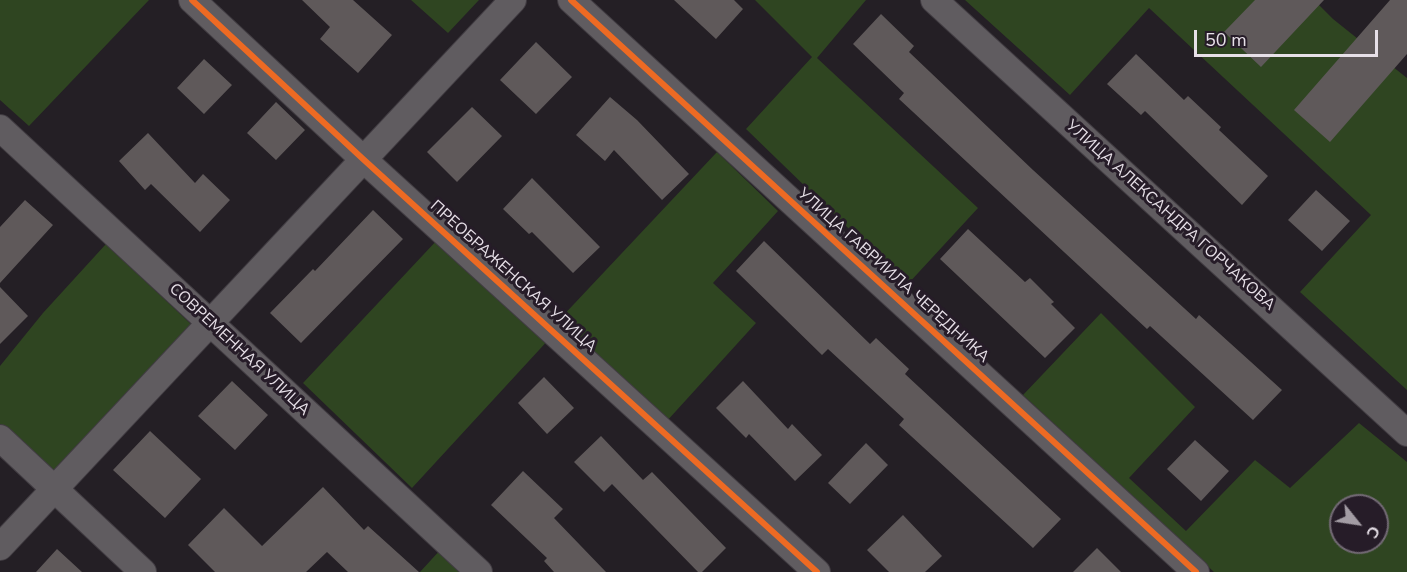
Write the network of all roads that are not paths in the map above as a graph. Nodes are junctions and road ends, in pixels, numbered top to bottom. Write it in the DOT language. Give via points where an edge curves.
graph roads {
  1 [pos="192,0"];
  2 [pos="513,0"];
  3 [pos="571,0"];
  4 [pos="934,0"];
  5 [pos="0,129"];
  6 [pos="363,159"];
  7 [pos="211,324"];
  8 [pos="1407,433"];
  9 [pos="0,438"];
  10 [pos="55,489"];
  11 [pos="0,547"];
  12 [pos="143,572"];
  13 [pos="479,572"];
  14 [pos="817,572"];
  15 [pos="1196,572"];
  1 -- 6 [label="street, ПРЕОБРАЖЕНСКАЯ УЛИЦА"];
  2 -- 6 [label="street"];
  3 -- 15 [label="street, УЛИЦА ГАВРИИЛА ЧЕРЕДНИКА"];
  4 -- 8 [label="street, УЛИЦА АЛЕКСАНДРА ГОРЧАКОВА"];
  5 -- 7 [label="street, СОВРЕМЕННАЯ УЛИЦА"];
  6 -- 7 [label="street"];
  6 -- 14 [label="street, ПРЕОБРАЖЕНСКАЯ УЛИЦА"];
  7 -- 10 [label="street"];
  7 -- 13 [label="street, СОВРЕМЕННАЯ УЛИЦА"];
  9 -- 10 [label="street"];
  10 -- 11 [label="street"];
  10 -- 12 [label="street"];
}
